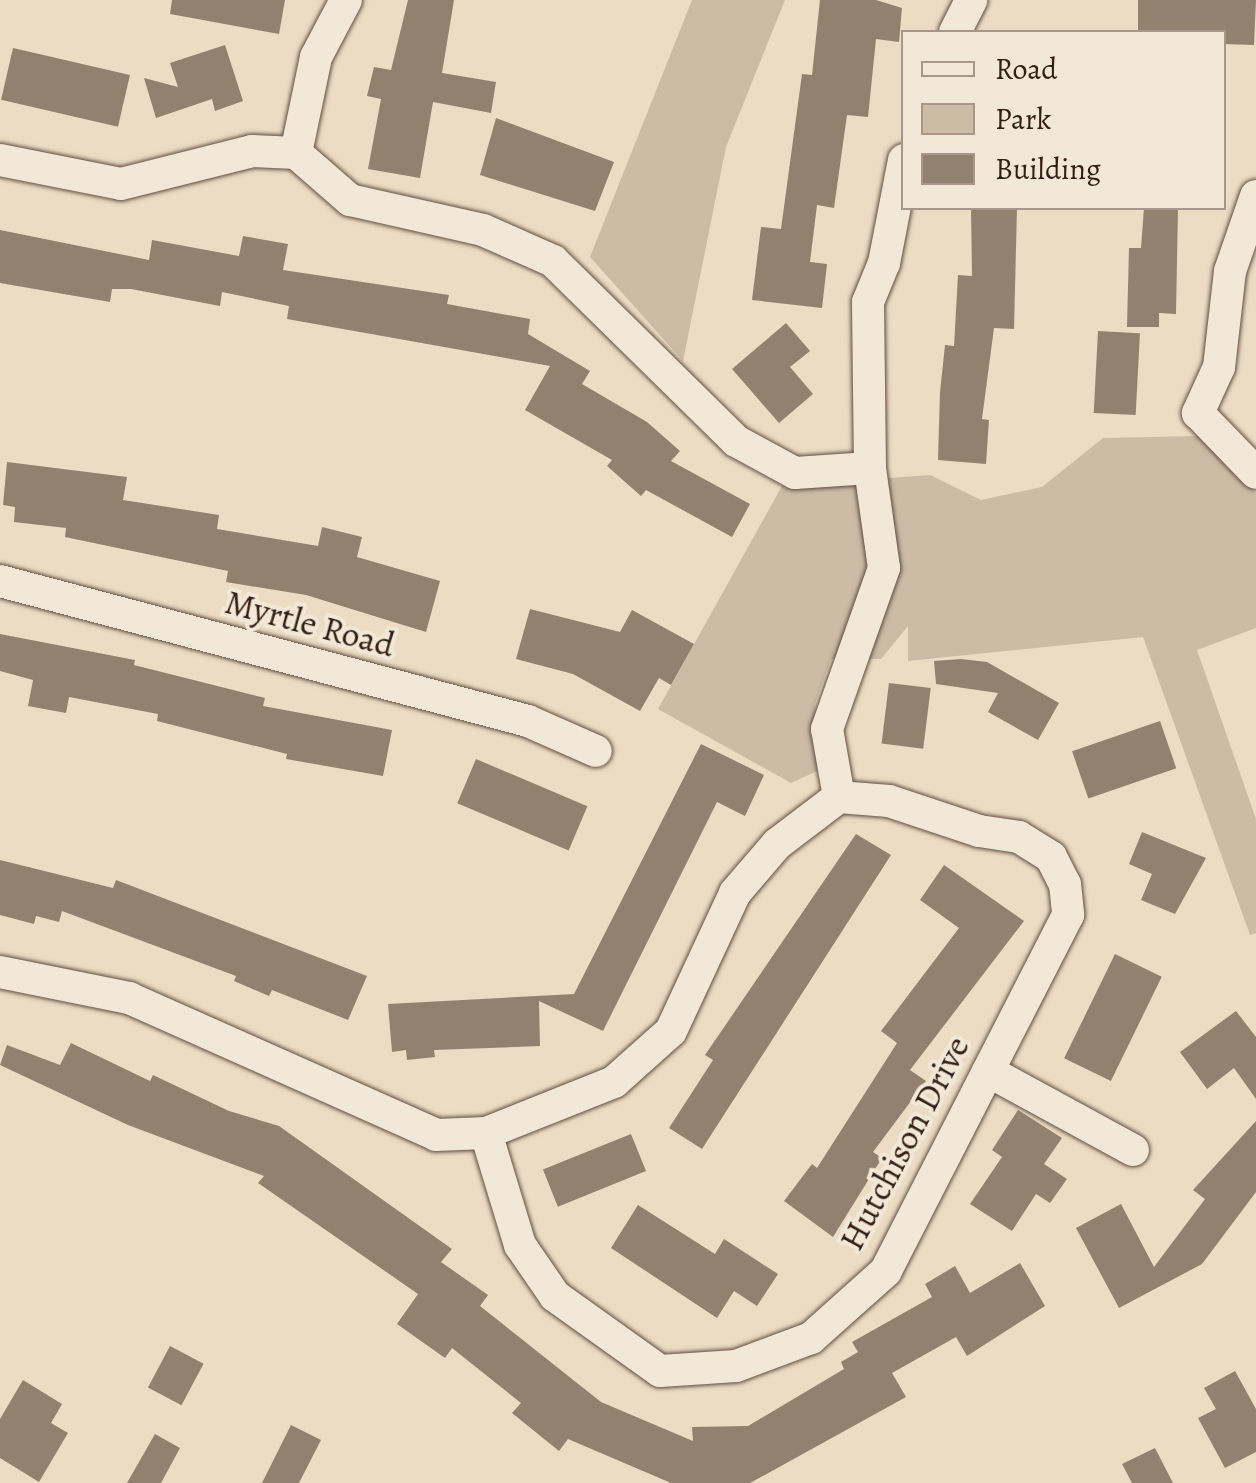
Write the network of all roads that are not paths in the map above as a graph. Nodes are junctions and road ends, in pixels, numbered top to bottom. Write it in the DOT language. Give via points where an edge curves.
graph roads {
  1 [pos="346,0"];
  2 [pos="971,0"];
  3 [pos="956,30"];
  4 [pos="296,153"];
  5 [pos="0,160"];
  6 [pos="901,175"];
  7 [pos="1256,196"];
  8 [pos="870,468"];
  9 [pos="1256,473"];
  10 [pos="0,581"];
  11 [pos="596,751"];
  12 [pos="839,797"];
  13 [pos="0,972"];
  14 [pos="988,1072"];
  15 [pos="486,1133"];
  16 [pos="1133,1150"];
  1 -- 4 [label="street" via="316,57"];
  2 -- 3 [label="street"];
  4 -- 5 [label="street" via="252,151 121,184"];
  4 -- 8 [label="street" via="350,200 483,230 552,261 736,441 794,474"];
  6 -- 8 [label="street" via="884,262 868,302"];
  7 -- 9 [label="street" via="1230,271 1219,367 1198,413"];
  8 -- 12 [label="street" via="884,568 828,729"];
  10 -- 11 [label="street, Myrtle Road" via="528,721"];
  12 -- 14 [label="street, Hutchison Drive" via="889,801 1018,837 1051,858 1070,901 1068,915"];
  12 -- 15 [label="street" via="777,844 735,892 671,1031 614,1082"];
  13 -- 15 [label="street" via="47,976 129,998 436,1135"];
  14 -- 15 [label="street, Hutchison Drive" via="886,1270 811,1338 736,1366 660,1371 556,1296 520,1244"];
  14 -- 16 [label="street"];
}
